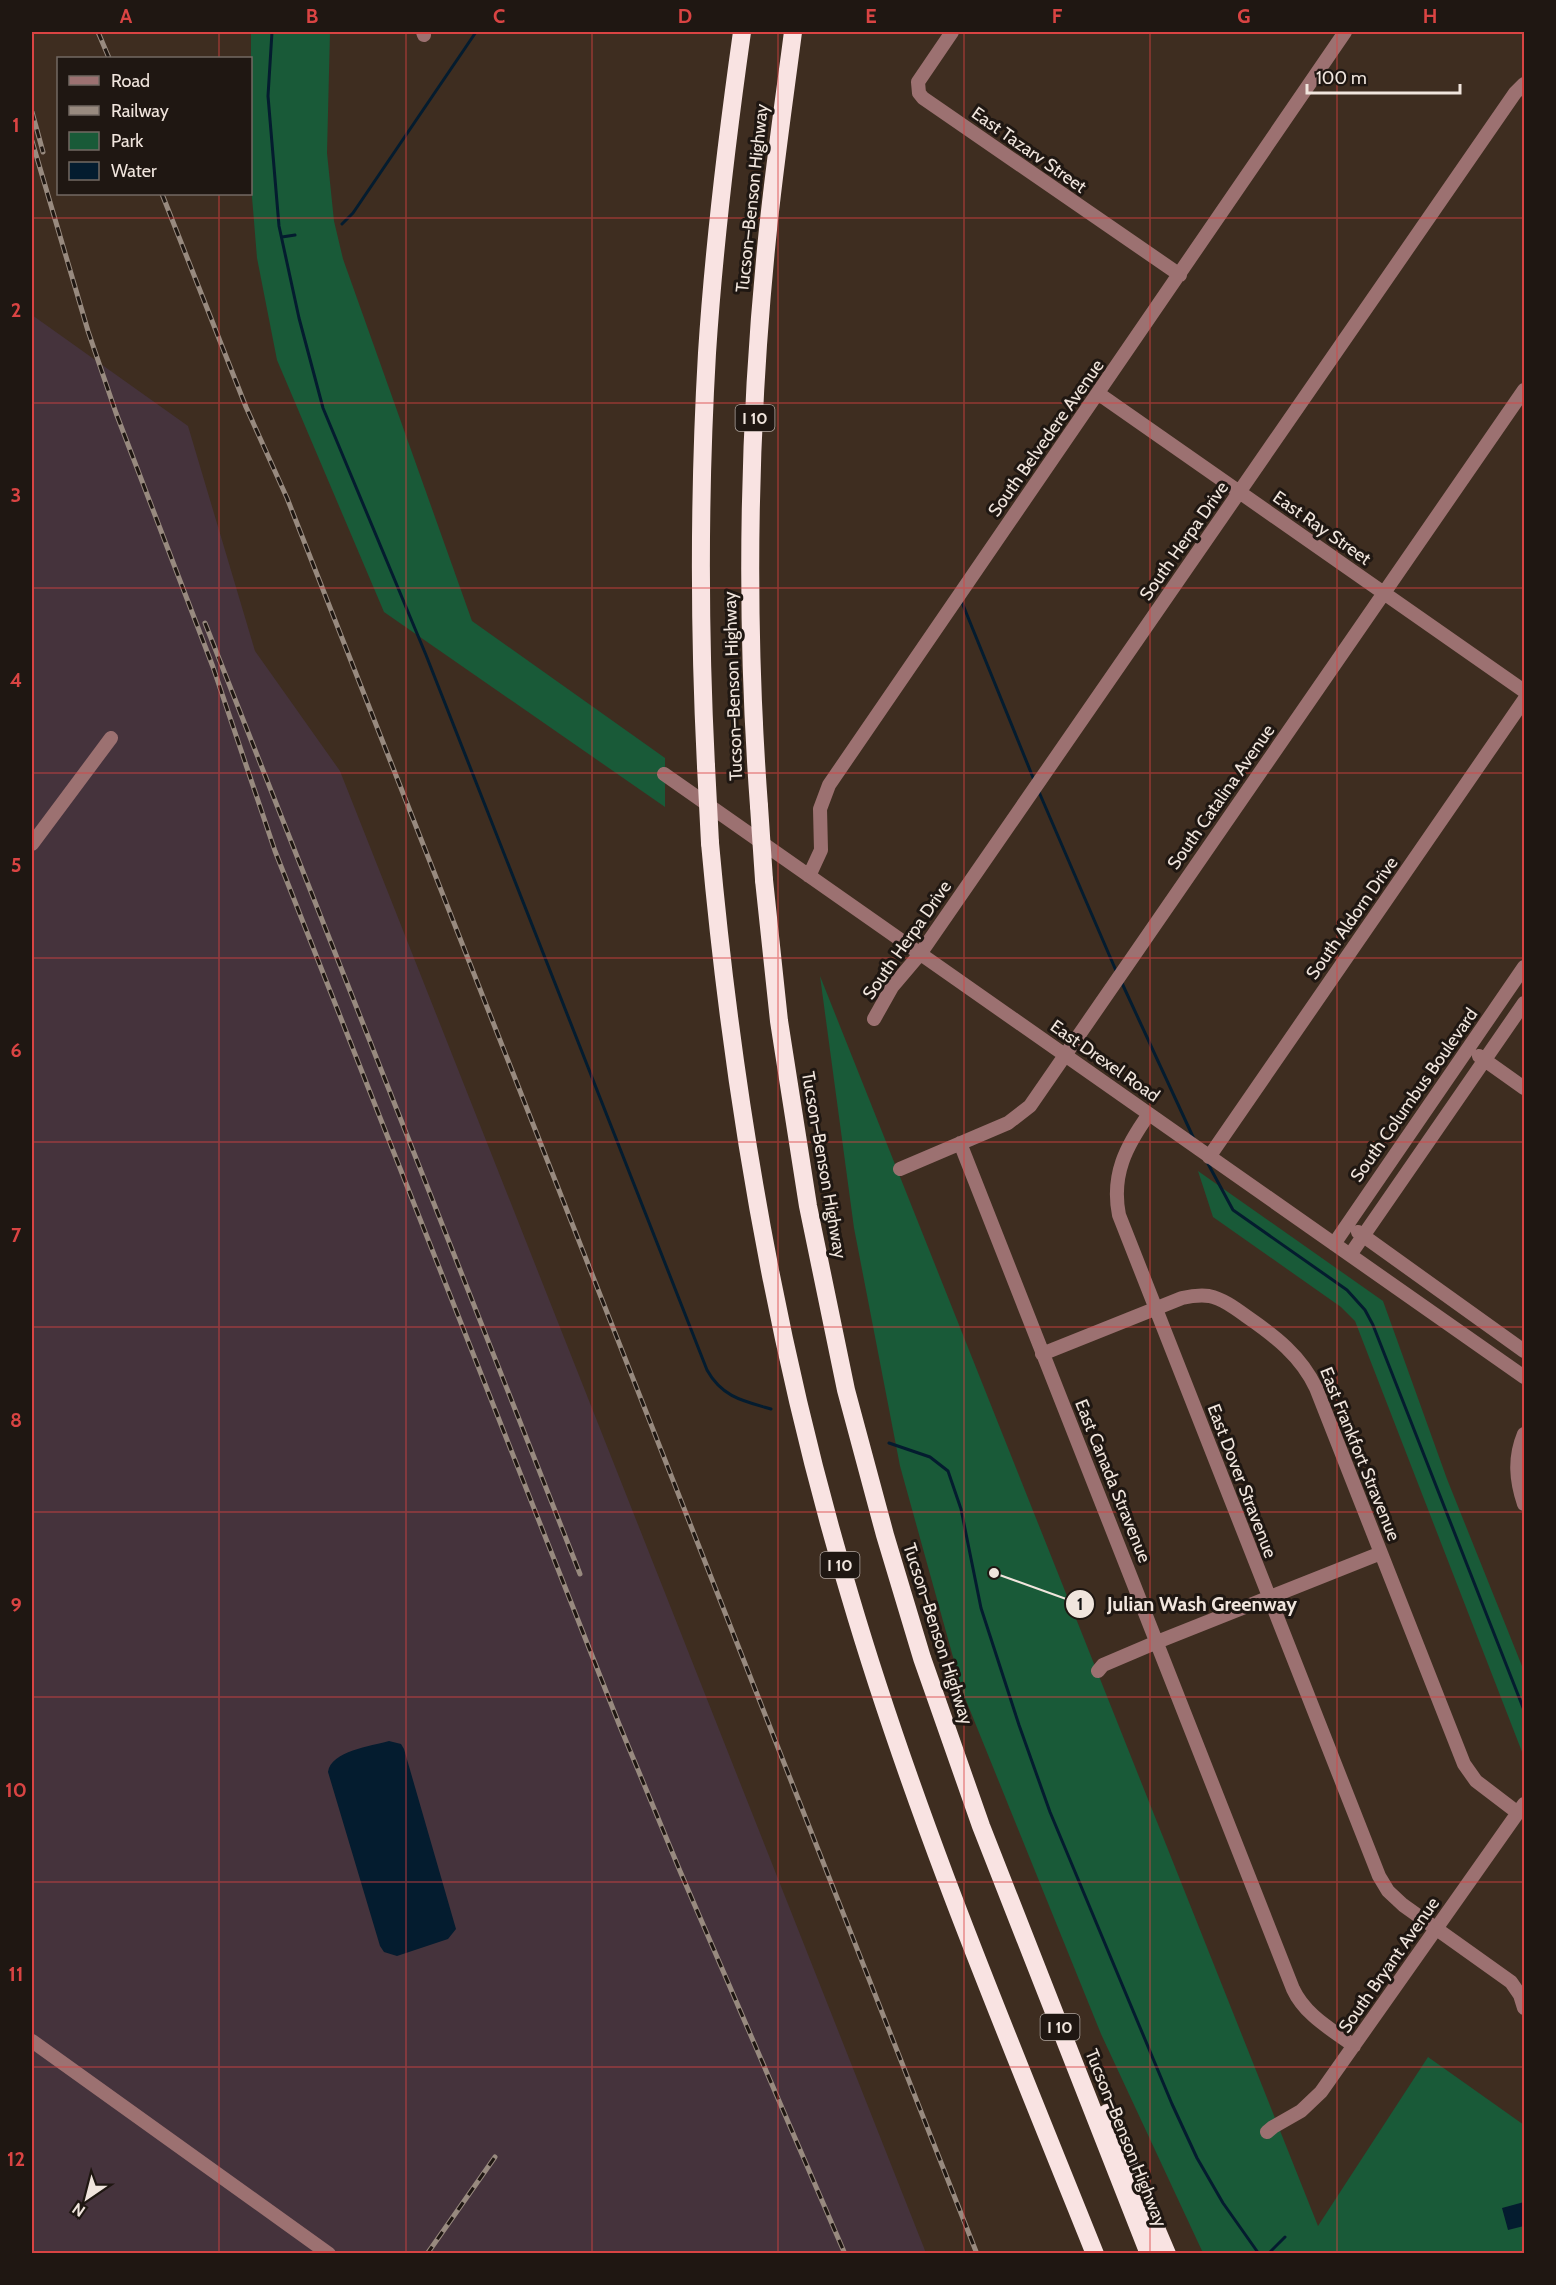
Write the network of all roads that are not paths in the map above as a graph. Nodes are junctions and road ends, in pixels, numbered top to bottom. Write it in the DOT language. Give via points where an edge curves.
graph roads {
  1 [pos="742,32"];
  2 [pos="793,32"];
  3 [pos="952,32"];
  4 [pos="1346,32"];
  5 [pos="1524,84"];
  6 [pos="1180,275"];
  7 [pos="1524,390"];
  8 [pos="1099,394"];
  9 [pos="1239,492"];
  10 [pos="1384,593"];
  11 [pos="1524,692"];
  12 [pos="1524,700"];
  13 [pos="111,738"];
  14 [pos="664,774"];
  15 [pos="32,844"];
  16 [pos="809,876"];
  17 [pos="920,954"];
  18 [pos="1524,967"];
  19 [pos="1524,1004"];
  20 [pos="874,1019"];
  21 [pos="1469,1048"];
  22 [pos="1065,1055"];
  23 [pos="1485,1060"];
  24 [pos="1524,1088"];
  25 [pos="1149,1114"];
  26 [pos="960,1143"];
  27 [pos="1209,1156"];
  28 [pos="900,1169"];
  29 [pos="1348,1224"];
  30 [pos="1363,1237"];
  31 [pos="1334,1244"];
  32 [pos="1350,1255"];
  33 [pos="1155,1308"];
  34 [pos="1524,1351"];
  35 [pos="1042,1354"];
  36 [pos="1524,1377"];
  37 [pos="1524,1434"];
  38 [pos="1524,1504"];
  39 [pos="1381,1553"];
  40 [pos="1269,1598"];
  41 [pos="1157,1642"];
  42 [pos="1098,1671"];
  43 [pos="972,1801"];
  44 [pos="1521,1808"];
  45 [pos="1436,1929"];
  46 [pos="1524,2008"];
  47 [pos="32,2041"];
  48 [pos="1354,2046"];
  49 [pos="1268,2132"];
  50 [pos="328,2253"];
  51 [pos="1095,2253"];
  52 [pos="1149,2253"];
  53 [pos="1167,2253"];
  1 -- 51 [label="highway, Tucson–Benson Highway / I 10, bridge" via="719,213 704,419 700,566 710,843 726,1002 752,1179 784,1341 825,1508 870,1661 927,1827"];
  2 -- 43 [label="highway, Tucson–Benson Highway / I 10, bridge" via="767,239 753,442 751,611 764,880 790,1097 846,1390 906,1607"];
  3 -- 6 [label="street, East Tazarv Street" via="918,82 923,98"];
  4 -- 6 [label="street, South Belvedere Avenue"];
  5 -- 9 [label="street, South Herpa Drive"];
  6 -- 8 [label="street, South Belvedere Avenue"];
  7 -- 10 [label="street, South Catalina Avenue"];
  8 -- 9 [label="street, East Ray Street"];
  8 -- 16 [label="street, South Belvedere Avenue" via="830,785 820,809 821,850"];
  9 -- 10 [label="street, East Ray Street"];
  9 -- 17 [label="street, South Herpa Drive"];
  10 -- 11 [label="street, East Ray Street"];
  10 -- 22 [label="street, South Catalina Avenue"];
  12 -- 27 [label="street, South Aldorn Drive"];
  13 -- 15 [label="street"];
  14 -- 16 [label="street, East Drexel Road"];
  16 -- 17 [label="street, East Drexel Road"];
  17 -- 20 [label="street, South Herpa Drive" via="892,987"];
  17 -- 22 [label="street, East Drexel Road"];
  18 -- 21 [label="street, South Columbus Boulevard"];
  19 -- 23 [label="street"];
  21 -- 23 [label="street"];
  21 -- 29 [label="street, South Columbus Boulevard"];
  22 -- 25 [label="street, East Drexel Road"];
  22 -- 26 [label="street, South Catalina Avenue" via="1023,1113"];
  23 -- 24 [label="street"];
  23 -- 30 [label="street"];
  25 -- 27 [label="street, East Drexel Road"];
  25 -- 33 [label="street, East Dover Stravenue" via="1124,1155 1116,1190 1119,1215"];
  26 -- 28 [label="street, South Catalina Avenue"];
  26 -- 35 [label="street, East Canada Stravenue"];
  27 -- 31 [label="street, East Drexel Road"];
  29 -- 30 [label="street"];
  29 -- 31 [label="street, South Columbus Boulevard"];
  30 -- 32 [label="street"];
  30 -- 34 [label="street"];
  31 -- 32 [label="street, East Drexel Road"];
  32 -- 36 [label="street, East Drexel Road"];
  33 -- 35 [label="street, East Frankfort Stravenue"];
  33 -- 39 [label="street, East Frankfort Stravenue" via="1186,1297 1213,1298 1236,1309 1291,1351 1316,1388"];
  33 -- 40 [label="street, East Dover Stravenue"];
  35 -- 41 [label="street, East Canada Stravenue"];
  37 -- 38 [label="street" via="1517,1474"];
  39 -- 40 [label="street"];
  39 -- 44 [label="street, East Frankfort Stravenue" via="1464,1764 1476,1781"];
  40 -- 41 [label="street"];
  40 -- 45 [label="street, East Dover Stravenue" via="1379,1876 1395,1899"];
  41 -- 42 [label="street" via="1103,1665"];
  41 -- 48 [label="street, East Canada Stravenue" via="1298,1998 1310,2013"];
  43 -- 52 [label="highway, Tucson–Benson Highway / I 10"];
  43 -- 53 [label="highway"];
  44 -- 45 [label="street, South Bryant Avenue"];
  45 -- 46 [label="street, East Dover Stravenue" via="1511,1982"];
  45 -- 48 [label="street, South Bryant Avenue"];
  47 -- 50 [label="street"];
  48 -- 49 [label="street, South Bryant Avenue" via="1307,2107"];
}
